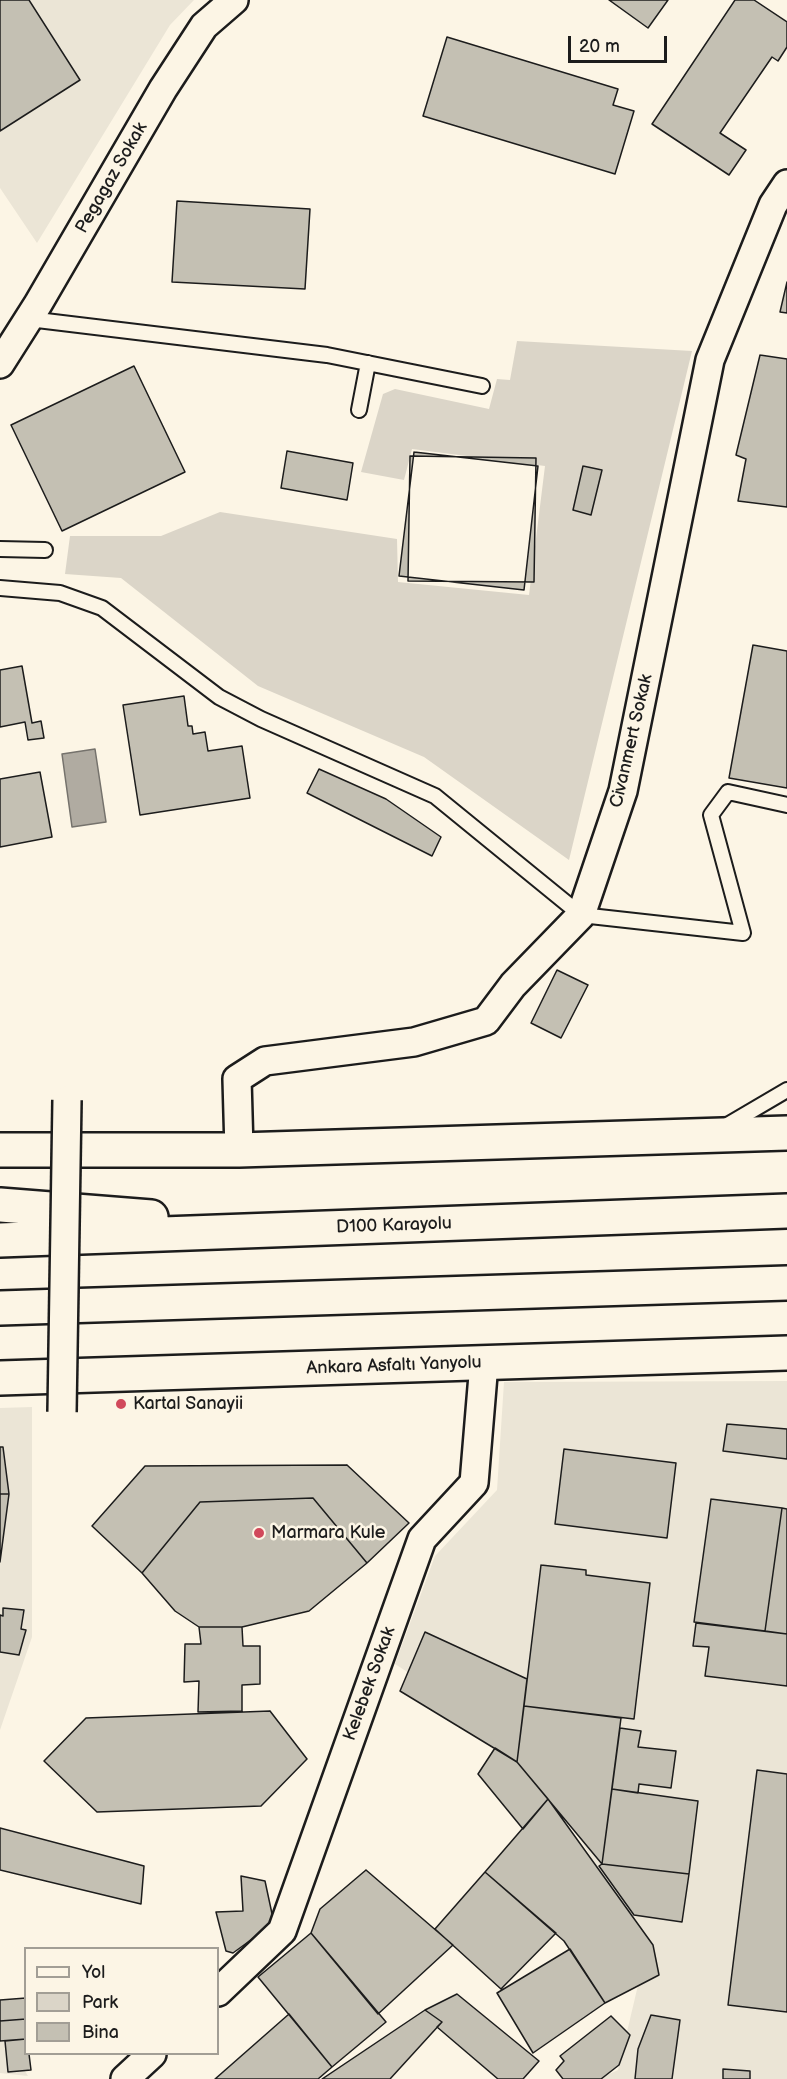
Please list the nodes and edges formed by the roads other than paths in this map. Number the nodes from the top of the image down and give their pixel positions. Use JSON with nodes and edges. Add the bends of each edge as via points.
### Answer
{"nodes":[{"id":1,"x":234,"y":0,"type":"edge"},
{"id":2,"x":787,"y":184,"type":"edge"},
{"id":3,"x":29,"y":319,"type":"junction"},
{"id":4,"x":368,"y":363,"type":"junction"},
{"id":5,"x":0,"y":364,"type":"edge"},
{"id":6,"x":482,"y":386,"type":"dead end"},
{"id":7,"x":359,"y":410,"type":"dead end"},
{"id":8,"x":0,"y":549,"type":"edge"},
{"id":9,"x":45,"y":550,"type":"dead end"},
{"id":10,"x":0,"y":588,"type":"edge"},
{"id":11,"x":787,"y":805,"type":"edge"},
{"id":12,"x":581,"y":915,"type":"junction"},
{"id":13,"x":787,"y":1090,"type":"edge"},
{"id":14,"x":67,"y":1100,"type":"dead end"},
{"id":15,"x":787,"y":1134,"type":"edge"},
{"id":16,"x":709,"y":1136,"type":"junction"},
{"id":17,"x":0,"y":1150,"type":"edge"},
{"id":18,"x":239,"y":1150,"type":"junction"},
{"id":19,"x":0,"y":1205,"type":"edge"},
{"id":20,"x":787,"y":1211,"type":"edge"},
{"id":21,"x":312,"y":1230,"type":"junction"},
{"id":22,"x":0,"y":1240,"type":"edge"},
{"id":23,"x":787,"y":1283,"type":"edge"},
{"id":24,"x":0,"y":1308,"type":"edge"},
{"id":25,"x":787,"y":1353,"type":"edge"},
{"id":26,"x":484,"y":1363,"type":"junction"},
{"id":27,"x":0,"y":1378,"type":"edge"},
{"id":28,"x":62,"y":1412,"type":"dead end"},
{"id":29,"x":219,"y":1991,"type":"edge"},
{"id":30,"x":151,"y":2055,"type":"edge"},
{"id":31,"x":125,"y":2079,"type":"edge"}],
"edges":[{"from":1,"to":3,"type":"street","name":"Pegagaz Sokak","via":[[204,26],[163,89]]},
{"from":2,"to":12,"type":"street","name":"Civanmert Sokak","via":[[773,205],[710,360],[623,791]]},
{"from":3,"to":4,"type":"lane"},
{"from":3,"to":5,"type":"street","name":"Pegagaz Sokak"},
{"from":4,"to":6,"type":"lane"},
{"from":4,"to":7,"type":"lane"},
{"from":8,"to":9,"type":"lane"},
{"from":10,"to":12,"type":"lane","via":[[60,593],[102,608],[219,697],[261,720],[435,796]]},
{"from":11,"to":12,"type":"lane","via":[[728,792],[711,815],[743,933]]},
{"from":12,"to":18,"type":"street","name":"Civanmert Sokak","via":[[513,985],[486,1021],[414,1042],[265,1061],[237,1079]]},
{"from":13,"to":16,"type":"lane"},
{"from":14,"to":28,"type":"street","bridge":true},
{"from":15,"to":16,"type":"main road"},
{"from":16,"to":18,"type":"main road"},
{"from":17,"to":18,"type":"main road"},
{"from":19,"to":21,"type":"main road"},
{"from":20,"to":21,"type":"main road","name":"D100 Karayolu"},
{"from":21,"to":22,"type":"main road","name":"D100 Karayolu"},
{"from":23,"to":24,"type":"main road"},
{"from":25,"to":26,"type":"main road","name":"Ankara Asfaltı Yanyolu"},
{"from":26,"to":27,"type":"main road","name":"Ankara Asfaltı Yanyolu"},
{"from":26,"to":29,"type":"street","name":"Kelebek Sokak","via":[[474,1483],[422,1539],[282,1932]]},
{"from":30,"to":31,"type":"street"}]}
